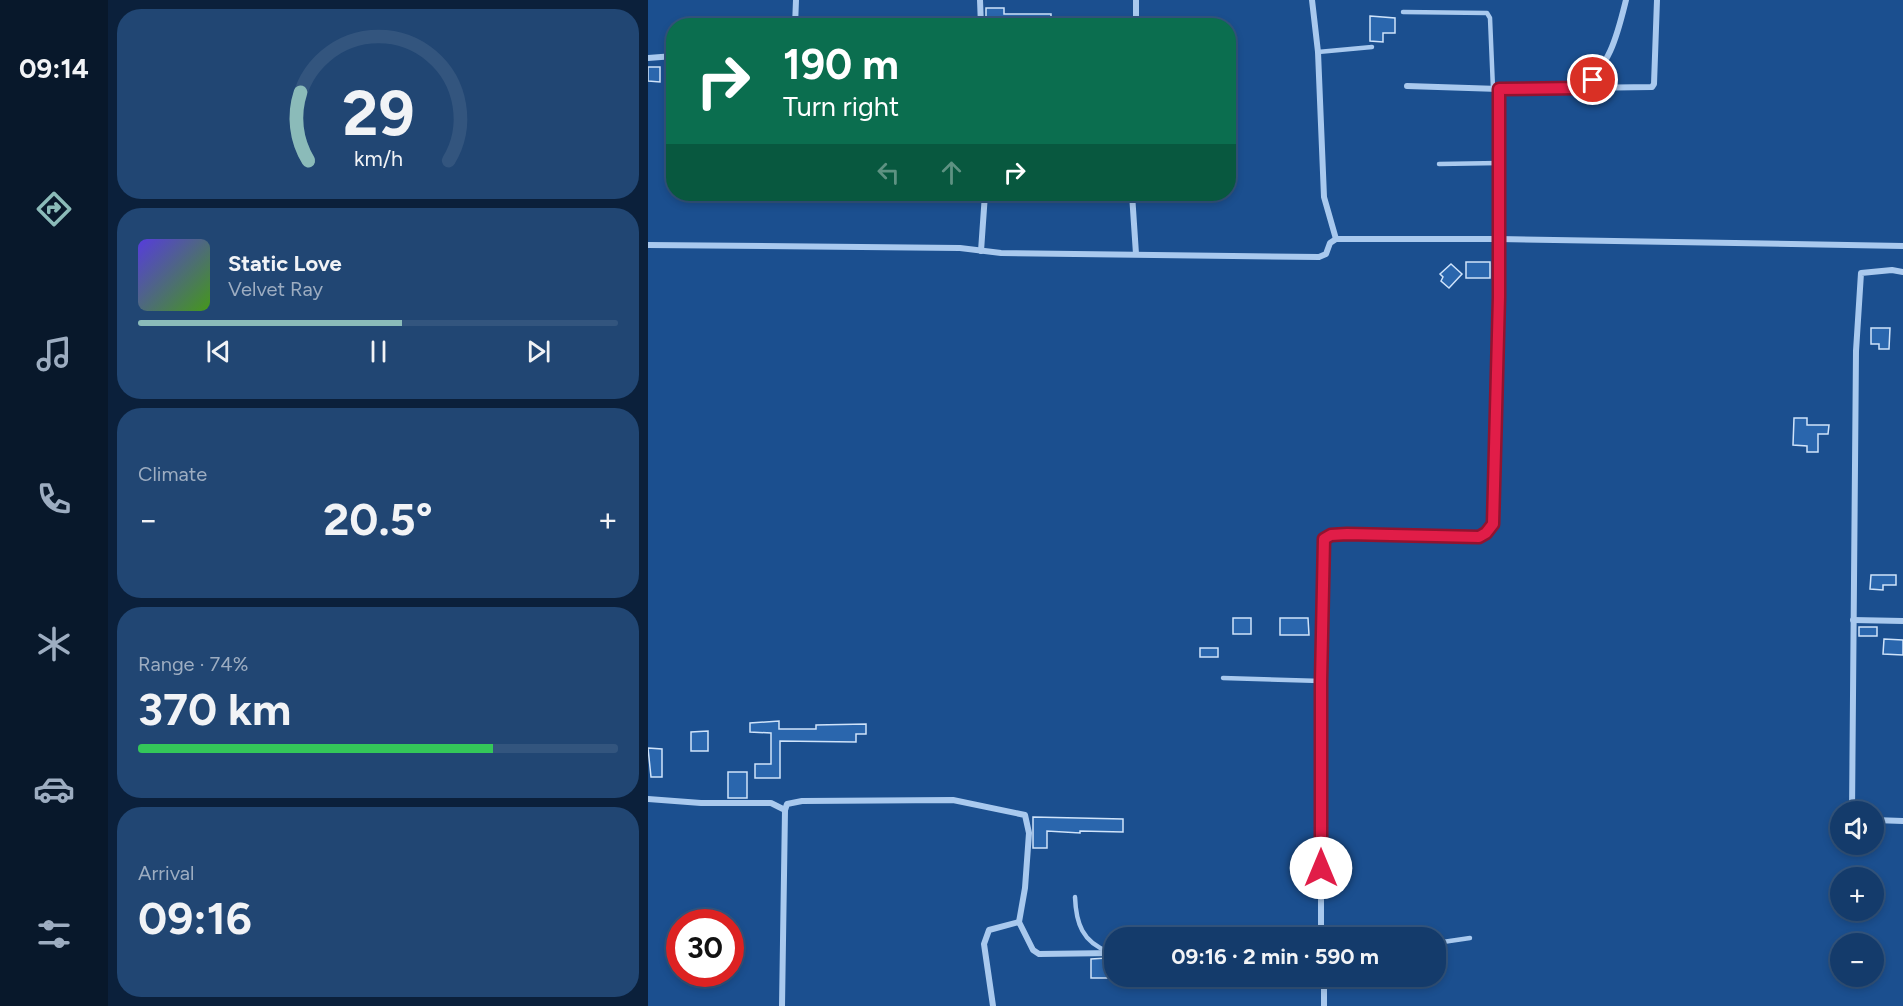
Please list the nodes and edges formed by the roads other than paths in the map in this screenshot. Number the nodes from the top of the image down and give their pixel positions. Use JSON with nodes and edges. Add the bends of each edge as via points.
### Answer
{"nodes":[{"id":1,"x":796,"y":0,"type":"edge"},
{"id":2,"x":980,"y":0,"type":"edge"},
{"id":3,"x":1136,"y":0,"type":"edge"},
{"id":4,"x":1312,"y":0,"type":"edge"},
{"id":5,"x":1626,"y":0,"type":"edge"},
{"id":6,"x":1657,"y":0,"type":"edge"},
{"id":7,"x":1403,"y":12,"type":"dead end"},
{"id":8,"x":795,"y":18,"type":"edge"},
{"id":9,"x":981,"y":18,"type":"edge"},
{"id":10,"x":1136,"y":18,"type":"edge"},
{"id":11,"x":1371,"y":47,"type":"dead end"},
{"id":12,"x":1318,"y":52,"type":"junction"},
{"id":13,"x":666,"y":57,"type":"edge"},
{"id":14,"x":648,"y":58,"type":"edge"},
{"id":15,"x":1407,"y":86,"type":"dead end"},
{"id":16,"x":1580,"y":88,"type":"junction"},
{"id":17,"x":1496,"y":89,"type":"junction"},
{"id":18,"x":1499,"y":163,"type":"junction"},
{"id":19,"x":1439,"y":164,"type":"dead end"},
{"id":20,"x":984,"y":201,"type":"edge"},
{"id":21,"x":1132,"y":201,"type":"edge"},
{"id":22,"x":1499,"y":239,"type":"junction"},
{"id":23,"x":1333,"y":241,"type":"junction"},
{"id":24,"x":648,"y":245,"type":"edge"},
{"id":25,"x":1903,"y":246,"type":"edge"},
{"id":26,"x":981,"y":250,"type":"junction"},
{"id":27,"x":1136,"y":254,"type":"junction"},
{"id":28,"x":1903,"y":272,"type":"edge"},
{"id":29,"x":1853,"y":620,"type":"junction"},
{"id":30,"x":1903,"y":621,"type":"edge"},
{"id":31,"x":1223,"y":678,"type":"dead end"},
{"id":32,"x":1321,"y":681,"type":"junction"},
{"id":33,"x":648,"y":799,"type":"edge"},
{"id":34,"x":1852,"y":801,"type":"edge"},
{"id":35,"x":785,"y":810,"type":"junction"},
{"id":36,"x":1884,"y":820,"type":"edge"},
{"id":37,"x":1903,"y":821,"type":"edge"},
{"id":38,"x":1075,"y":897,"type":"dead end"},
{"id":39,"x":1018,"y":922,"type":"junction"},
{"id":40,"x":1321,"y":927,"type":"edge"},
{"id":41,"x":1470,"y":938,"type":"dead end"},
{"id":42,"x":1446,"y":942,"type":"edge"},
{"id":43,"x":1104,"y":950,"type":"edge"},
{"id":44,"x":1104,"y":952,"type":"edge"},
{"id":45,"x":1324,"y":987,"type":"edge"},
{"id":46,"x":782,"y":1006,"type":"edge"},
{"id":47,"x":993,"y":1006,"type":"edge"},
{"id":48,"x":1324,"y":1006,"type":"edge"}],
"edges":[{"from":1,"to":8,"type":"street"},
{"from":2,"to":9,"type":"street"},
{"from":3,"to":10,"type":"street"},
{"from":4,"to":12,"type":"street"},
{"from":5,"to":16,"type":"street","via":[[1603,65],[1593,80]]},
{"from":6,"to":16,"type":"street","via":[[1654,86]]},
{"from":7,"to":17,"type":"lane","via":[[1487,13],[1491,18]]},
{"from":11,"to":12,"type":"lane"},
{"from":12,"to":23,"type":"street","via":[[1324,197]]},
{"from":13,"to":14,"type":"street"},
{"from":15,"to":17,"type":"street"},
{"from":16,"to":17,"type":"street"},
{"from":17,"to":18,"type":"street"},
{"from":18,"to":19,"type":"lane"},
{"from":18,"to":22,"type":"street"},
{"from":20,"to":26,"type":"street"},
{"from":21,"to":27,"type":"street"},
{"from":22,"to":23,"type":"street"},
{"from":22,"to":25,"type":"street"},
{"from":22,"to":32,"type":"street","via":[[1493,524],[1479,537],[1347,534],[1324,539]]},
{"from":23,"to":27,"type":"street","via":[[1326,254],[1319,257]]},
{"from":24,"to":26,"type":"street"},
{"from":26,"to":27,"type":"street"},
{"from":28,"to":29,"type":"street","via":[[1861,273],[1856,351]]},
{"from":29,"to":30,"type":"street"},
{"from":29,"to":34,"type":"street"},
{"from":31,"to":32,"type":"lane"},
{"from":32,"to":40,"type":"street"},
{"from":33,"to":35,"type":"street","via":[[771,803]]},
{"from":35,"to":39,"type":"street","via":[[787,804],[802,801],[953,800],[1025,815],[1029,833]]},
{"from":35,"to":46,"type":"street"},
{"from":36,"to":37,"type":"street"},
{"from":38,"to":43,"type":"lane","via":[[1082,933]]},
{"from":39,"to":44,"type":"street","via":[[1039,954]]},
{"from":39,"to":47,"type":"street","via":[[989,930],[984,944]]},
{"from":41,"to":42,"type":"lane"},
{"from":45,"to":48,"type":"street"}]}
